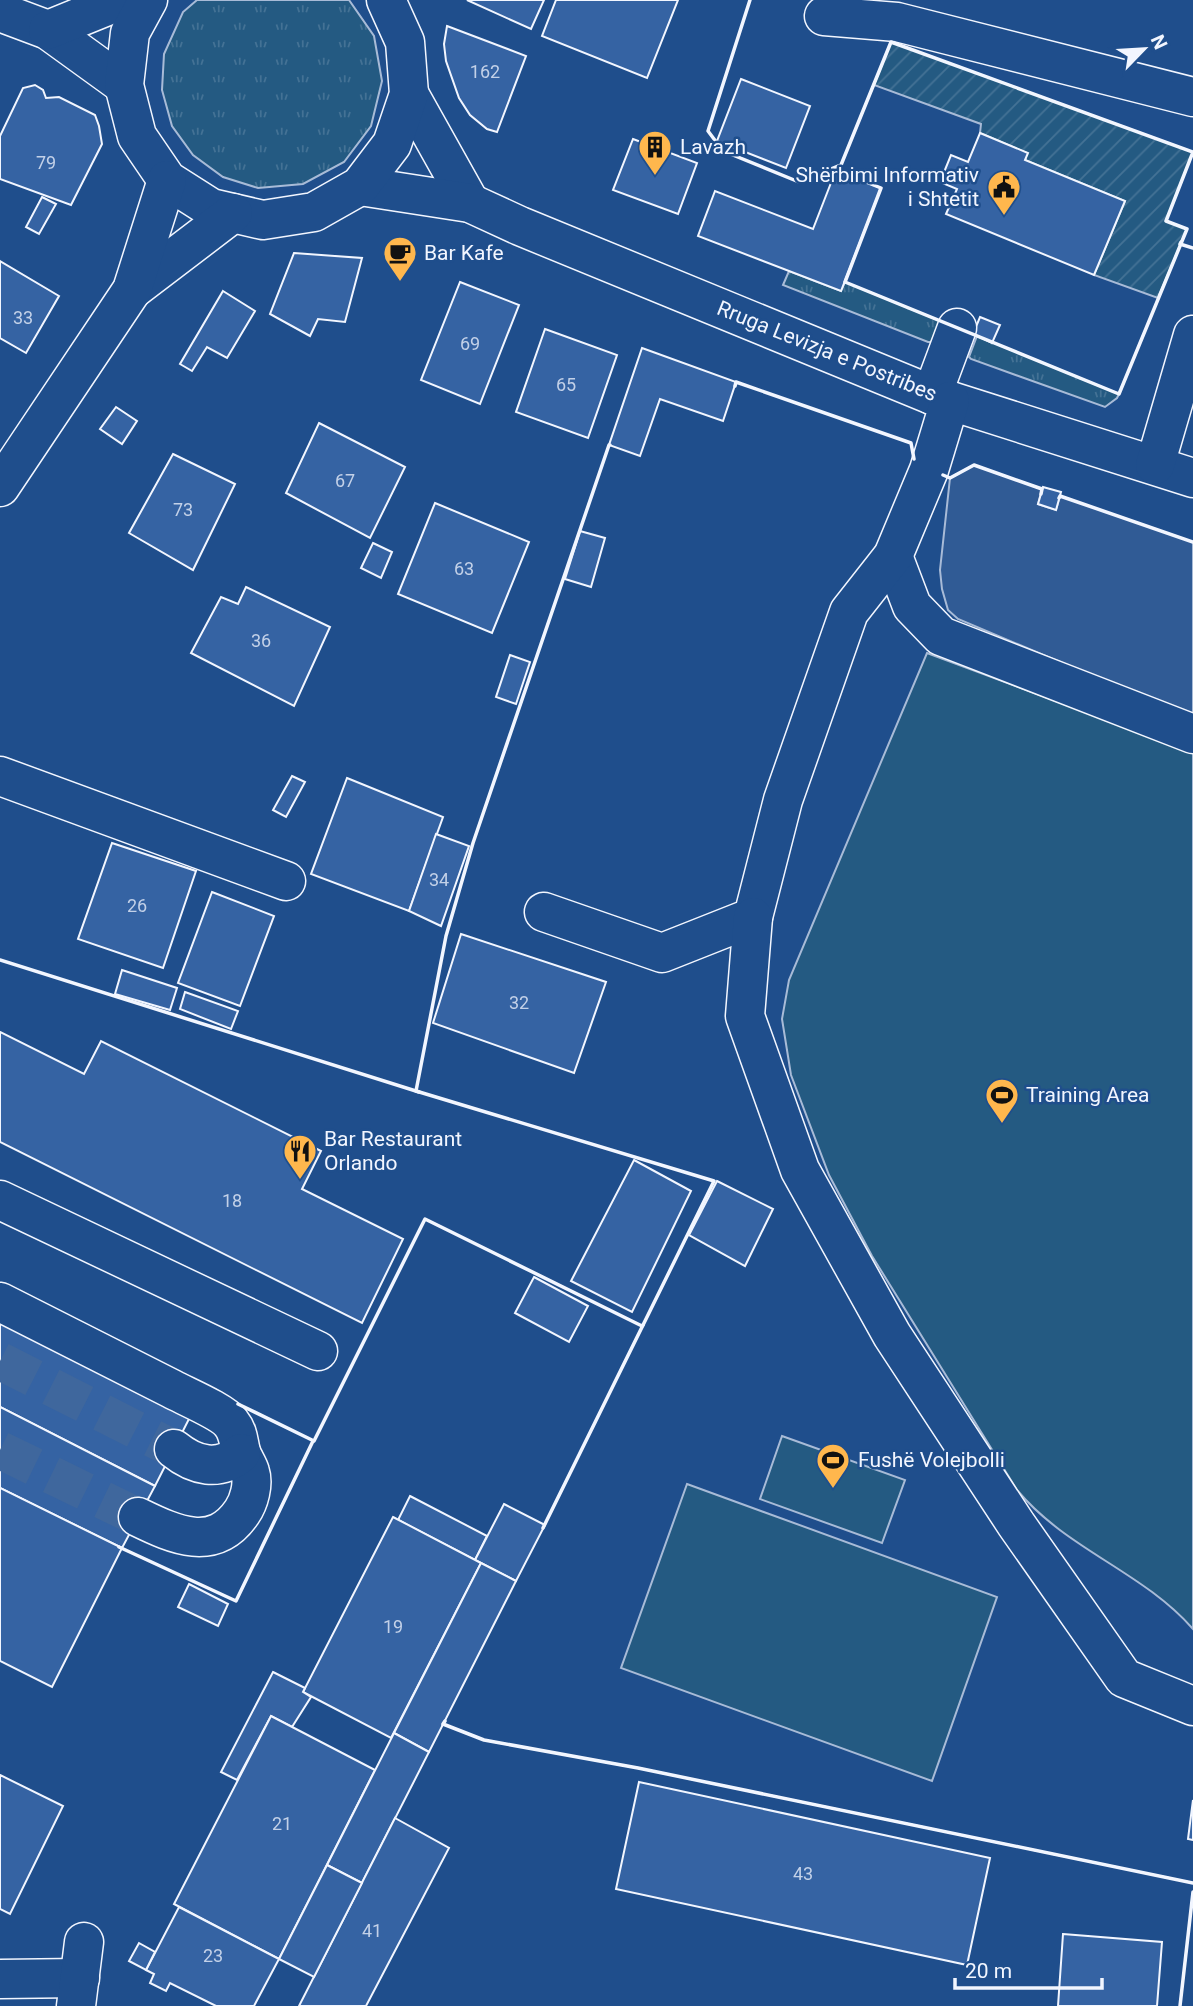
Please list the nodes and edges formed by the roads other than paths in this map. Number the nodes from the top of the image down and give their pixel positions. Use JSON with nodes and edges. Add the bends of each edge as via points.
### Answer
{"nodes":[{"id":1,"x":122,"y":0,"type":"edge"},
{"id":2,"x":148,"y":0,"type":"edge"},
{"id":3,"x":386,"y":0,"type":"edge"},
{"id":4,"x":0,"y":12,"type":"edge"},
{"id":5,"x":824,"y":16,"type":"dead end"},
{"id":6,"x":48,"y":30,"type":"junction"},
{"id":7,"x":124,"y":85,"type":"junction"},
{"id":8,"x":409,"y":94,"type":"junction"},
{"id":9,"x":1193,"y":97,"type":"edge"},
{"id":10,"x":167,"y":180,"type":"junction"},
{"id":11,"x":360,"y":186,"type":"junction"},
{"id":12,"x":470,"y":203,"type":"junction"},
{"id":13,"x":233,"y":213,"type":"junction"},
{"id":14,"x":132,"y":290,"type":"junction"},
{"id":15,"x":957,"y":328,"type":"dead end"},
{"id":16,"x":1193,"y":335,"type":"edge"},
{"id":17,"x":941,"y":398,"type":"junction"},
{"id":18,"x":1156,"y":465,"type":"junction"},
{"id":19,"x":1193,"y":478,"type":"edge"},
{"id":20,"x":0,"y":487,"type":"edge"},
{"id":21,"x":892,"y":556,"type":"junction"},
{"id":22,"x":1193,"y":734,"type":"edge"},
{"id":23,"x":0,"y":776,"type":"edge"},
{"id":24,"x":286,"y":881,"type":"dead end"},
{"id":25,"x":544,"y":912,"type":"dead end"},
{"id":26,"x":754,"y":917,"type":"junction"},
{"id":27,"x":0,"y":1200,"type":"edge"},
{"id":28,"x":0,"y":1302,"type":"edge"},
{"id":29,"x":318,"y":1350,"type":"dead end"},
{"id":30,"x":174,"y":1450,"type":"tunnel mouth"},
{"id":31,"x":241,"y":1453,"type":"junction"},
{"id":32,"x":138,"y":1517,"type":"tunnel mouth"},
{"id":33,"x":1193,"y":1706,"type":"edge"},
{"id":34,"x":80,"y":1975,"type":"edge"},
{"id":35,"x":0,"y":1979,"type":"edge"}],
"edges":[{"from":1,"to":6,"type":"street"},
{"from":2,"to":7,"type":"street","via":[[130,33]]},
{"from":3,"to":8,"type":"street","via":[[405,42]]},
{"from":4,"to":6,"type":"street"},
{"from":5,"to":9,"type":"street","via":[[897,22]]},
{"from":6,"to":7,"type":"street"},
{"from":7,"to":10,"type":"street","via":[[137,136]]},
{"from":8,"to":11,"type":"street","via":[[392,144]]},
{"from":8,"to":12,"type":"street"},
{"from":10,"to":13,"type":"street","via":[[211,208]]},
{"from":10,"to":14,"type":"street"},
{"from":11,"to":12,"type":"street","name":"Rruga Levizja e Postribes"},
{"from":11,"to":13,"type":"street","via":[[314,212],[263,220]]},
{"from":12,"to":17,"type":"street","name":"Rruga Levizja e Postribes"},
{"from":13,"to":14,"type":"street"},
{"from":14,"to":20,"type":"street"},
{"from":15,"to":17,"type":"street"},
{"from":16,"to":18,"type":"street"},
{"from":17,"to":18,"type":"street","name":"Rruga Levizja e Postribes"},
{"from":17,"to":21,"type":"street","via":[[929,470]]},
{"from":18,"to":19,"type":"street","name":"Rruga Levizja e Postribes"},
{"from":21,"to":22,"type":"street","via":[[912,606],[942,636]]},
{"from":21,"to":26,"type":"street","via":[[849,612],[783,800]]},
{"from":23,"to":24,"type":"street"},
{"from":25,"to":26,"type":"street","via":[[662,953]]},
{"from":26,"to":33,"type":"street","via":[[745,1016],[800,1170],[892,1335],[1124,1678]]},
{"from":27,"to":29,"type":"street"},
{"from":28,"to":31,"type":"street","via":[[230,1420]]},
{"from":30,"to":31,"type":"street","via":[[201,1465],[216,1466]]},
{"from":31,"to":32,"type":"street","via":[[250,1472],[251,1490],[236,1522],[221,1533],[204,1538],[170,1533]]},
{"from":34,"to":35,"type":"street"}]}
